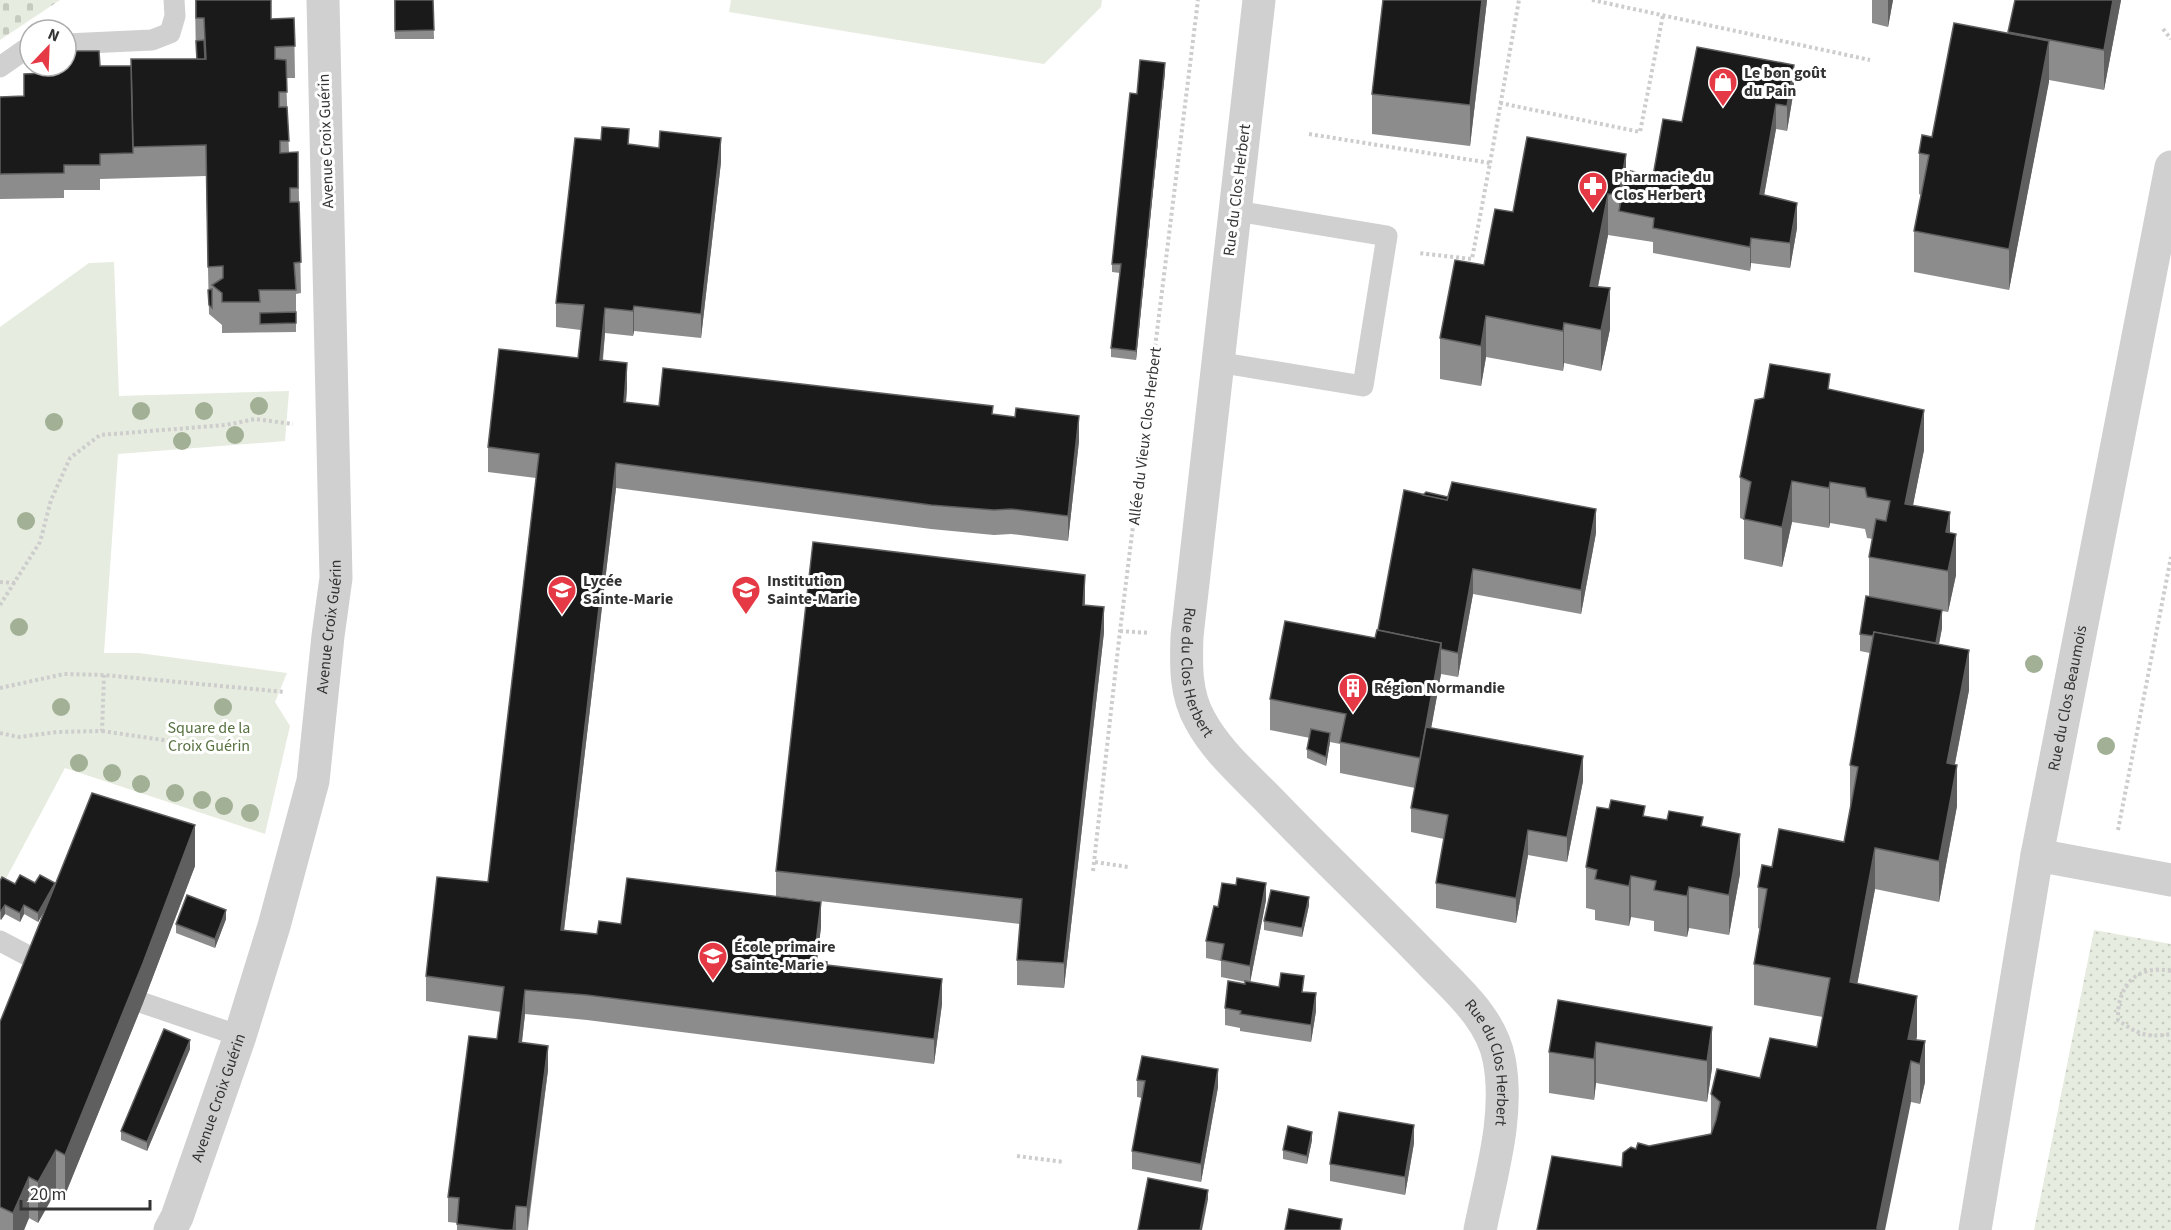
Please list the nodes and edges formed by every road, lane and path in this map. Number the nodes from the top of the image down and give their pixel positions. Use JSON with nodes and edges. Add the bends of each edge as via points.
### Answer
{"nodes":[{"id":1,"x":174,"y":0,"type":"edge"},
{"id":2,"x":323,"y":0,"type":"edge"},
{"id":3,"x":1198,"y":0,"type":"edge"},
{"id":4,"x":1259,"y":0,"type":"edge"},
{"id":5,"x":1519,"y":0,"type":"edge"},
{"id":6,"x":1592,"y":0,"type":"edge"},
{"id":7,"x":1663,"y":15,"type":"junction"},
{"id":8,"x":2163,"y":29,"type":"dead end"},
{"id":9,"x":2171,"y":39,"type":"edge"},
{"id":10,"x":78,"y":43,"type":"edge"},
{"id":11,"x":18,"y":54,"type":"edge"},
{"id":12,"x":1870,"y":60,"type":"dead end"},
{"id":13,"x":0,"y":67,"type":"edge"},
{"id":14,"x":1500,"y":103,"type":"junction"},
{"id":15,"x":1309,"y":134,"type":"dead end"},
{"id":16,"x":1490,"y":162,"type":"junction"},
{"id":17,"x":2171,"y":167,"type":"edge"},
{"id":18,"x":1236,"y":211,"type":"junction"},
{"id":19,"x":1385,"y":249,"type":"junction"},
{"id":20,"x":1217,"y":362,"type":"junction"},
{"id":21,"x":293,"y":424,"type":"dead end"},
{"id":22,"x":2171,"y":557,"type":"edge"},
{"id":23,"x":0,"y":582,"type":"edge"},
{"id":24,"x":15,"y":584,"type":"junction"},
{"id":25,"x":0,"y":606,"type":"edge"},
{"id":26,"x":1120,"y":631,"type":"junction"},
{"id":27,"x":1160,"y":633,"type":"dead end"},
{"id":28,"x":104,"y":675,"type":"junction"},
{"id":29,"x":0,"y":688,"type":"edge"},
{"id":30,"x":292,"y":693,"type":"dead end"},
{"id":31,"x":102,"y":731,"type":"junction"},
{"id":32,"x":0,"y":733,"type":"edge"},
{"id":33,"x":238,"y":751,"type":"dead end"},
{"id":34,"x":2037,"y":855,"type":"junction"},
{"id":35,"x":1095,"y":862,"type":"junction"},
{"id":36,"x":1128,"y":867,"type":"dead end"},
{"id":37,"x":2111,"y":869,"type":"junction"},
{"id":38,"x":1094,"y":871,"type":"dead end"},
{"id":39,"x":2171,"y":880,"type":"edge"},
{"id":40,"x":0,"y":941,"type":"edge"},
{"id":41,"x":40,"y":962,"type":"edge"},
{"id":42,"x":2171,"y":971,"type":"edge"},
{"id":43,"x":143,"y":1004,"type":"edge"},
{"id":44,"x":2171,"y":1034,"type":"edge"},
{"id":45,"x":240,"y":1036,"type":"junction"},
{"id":46,"x":1017,"y":1156,"type":"dead end"},
{"id":47,"x":1064,"y":1162,"type":"dead end"},
{"id":48,"x":170,"y":1230,"type":"edge"},
{"id":49,"x":1480,"y":1230,"type":"edge"},
{"id":50,"x":1975,"y":1230,"type":"edge"}],
"edges":[{"from":1,"to":10,"type":"lane","via":[[170,33],[152,40]]},
{"from":2,"to":45,"type":"street","name":"Avenue Croix Guérin","via":[[336,578],[313,781]]},
{"from":3,"to":26,"type":"path","name":"Allée du Vieux Clos Herbert"},
{"from":4,"to":18,"type":"street","name":"Rue du Clos Herbert"},
{"from":5,"to":14,"type":"path"},
{"from":6,"to":7,"type":"path"},
{"from":7,"to":12,"type":"path"},
{"from":7,"to":14,"type":"path","via":[[1640,132]]},
{"from":8,"to":9,"type":"path"},
{"from":11,"to":13,"type":"lane"},
{"from":14,"to":16,"type":"path"},
{"from":15,"to":16,"type":"path"},
{"from":16,"to":19,"type":"path","via":[[1472,259]]},
{"from":17,"to":34,"type":"street","name":"Rue du Clos Beaumois"},
{"from":18,"to":19,"type":"lane","via":[[1387,236]]},
{"from":18,"to":20,"type":"street","name":"Rue du Clos Herbert"},
{"from":19,"to":20,"type":"lane","via":[[1363,386]]},
{"from":20,"to":49,"type":"street","name":"Rue du Clos Herbert","via":[[1187,636],[1190,693],[1199,719],[1217,746],[1471,1005],[1490,1032],[1499,1058],[1502,1109]]},
{"from":21,"to":24,"type":"path","via":[[255,419],[100,435],[70,458],[51,500],[40,542]]},
{"from":22,"to":37,"type":"path"},
{"from":23,"to":24,"type":"path"},
{"from":24,"to":25,"type":"path"},
{"from":26,"to":27,"type":"path"},
{"from":26,"to":35,"type":"path","name":"Allée du Vieux Clos Herbert"},
{"from":28,"to":29,"type":"path","via":[[64,674]]},
{"from":28,"to":30,"type":"path"},
{"from":28,"to":31,"type":"path"},
{"from":31,"to":32,"type":"path","via":[[19,737]]},
{"from":31,"to":33,"type":"path"},
{"from":34,"to":37,"type":"street"},
{"from":34,"to":50,"type":"street","name":"Rue du Clos Beaumois"},
{"from":35,"to":36,"type":"path"},
{"from":35,"to":38,"type":"path","name":"Allée du Vieux Clos Herbert"},
{"from":37,"to":39,"type":"street"},
{"from":40,"to":41,"type":"lane"},
{"from":42,"to":44,"type":"path","via":[[2144,973],[2125,985],[2118,1005],[2118,1020],[2134,1032],[2156,1037]]},
{"from":43,"to":45,"type":"lane"},
{"from":45,"to":48,"type":"street","name":"Avenue Croix Guérin"},
{"from":46,"to":47,"type":"path"}]}
